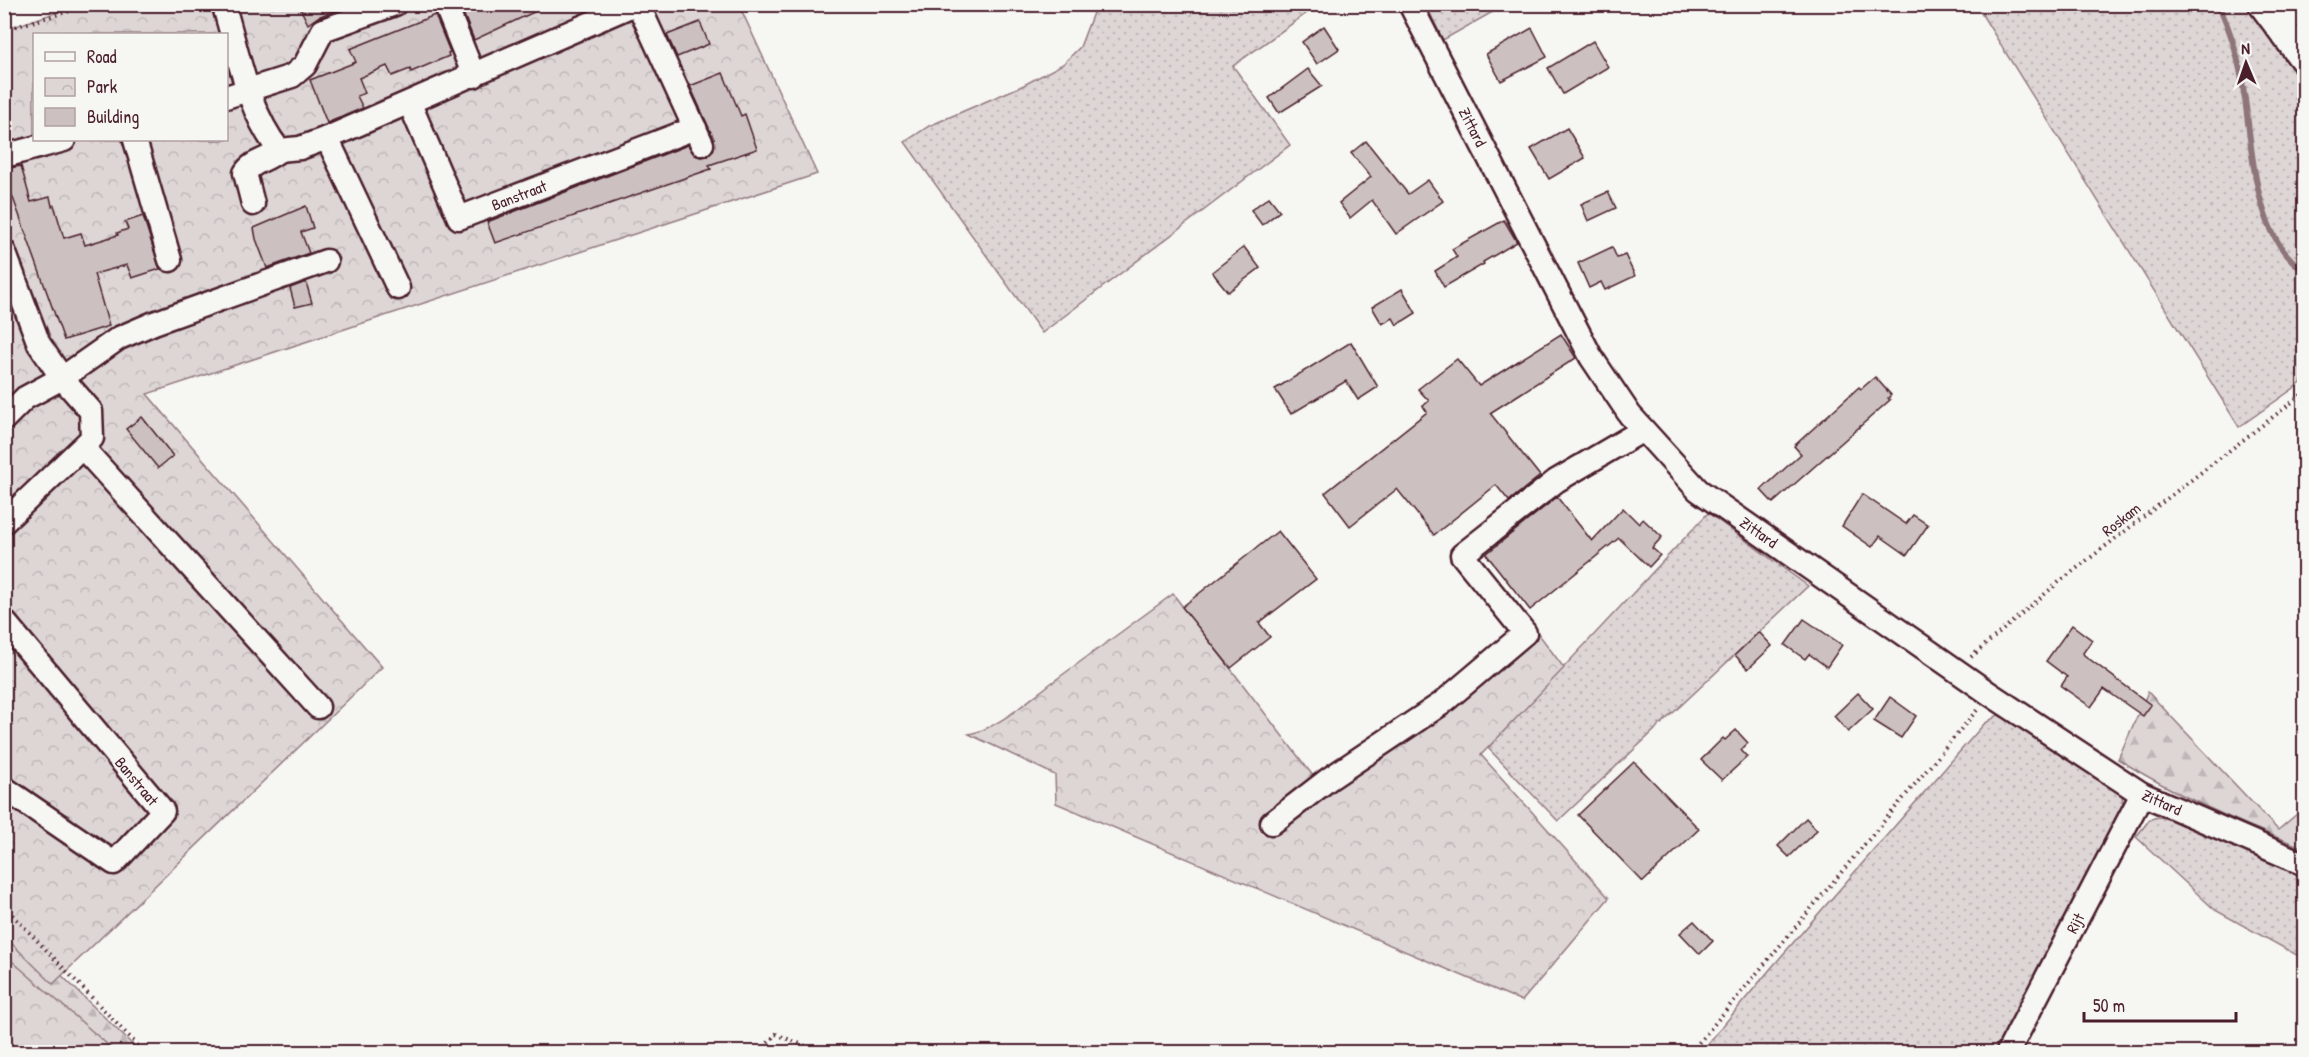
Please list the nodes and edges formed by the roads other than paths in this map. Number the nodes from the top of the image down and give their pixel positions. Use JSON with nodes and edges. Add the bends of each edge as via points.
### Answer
{"nodes":[{"id":1,"x":395,"y":4,"type":"edge"},
{"id":2,"x":445,"y":4,"type":"edge"},
{"id":3,"x":636,"y":4,"type":"edge"},
{"id":4,"x":1410,"y":4,"type":"edge"},
{"id":5,"x":2263,"y":4,"type":"edge"},
{"id":6,"x":2297,"y":4,"type":"edge"},
{"id":7,"x":225,"y":10,"type":"dead end"},
{"id":8,"x":2304,"y":14,"type":"edge"},
{"id":9,"x":2304,"y":59,"type":"edge"},
{"id":10,"x":474,"y":76,"type":"junction"},
{"id":11,"x":248,"y":91,"type":"junction"},
{"id":12,"x":228,"y":96,"type":"edge"},
{"id":13,"x":410,"y":104,"type":"junction"},
{"id":14,"x":327,"y":138,"type":"junction"},
{"id":15,"x":60,"y":141,"type":"edge"},
{"id":16,"x":135,"y":141,"type":"edge"},
{"id":17,"x":279,"y":150,"type":"junction"},
{"id":18,"x":4,"y":156,"type":"edge"},
{"id":19,"x":253,"y":204,"type":"dead end"},
{"id":20,"x":4,"y":251,"type":"edge"},
{"id":21,"x":170,"y":260,"type":"dead end"},
{"id":22,"x":326,"y":261,"type":"dead end"},
{"id":23,"x":398,"y":288,"type":"dead end"},
{"id":24,"x":62,"y":378,"type":"junction"},
{"id":25,"x":4,"y":419,"type":"edge"},
{"id":26,"x":1643,"y":430,"type":"junction"},
{"id":27,"x":82,"y":448,"type":"junction"},
{"id":28,"x":4,"y":522,"type":"edge"},
{"id":29,"x":4,"y":621,"type":"edge"},
{"id":30,"x":318,"y":707,"type":"dead end"},
{"id":31,"x":4,"y":788,"type":"edge"},
{"id":32,"x":2142,"y":794,"type":"junction"},
{"id":33,"x":1272,"y":823,"type":"dead end"},
{"id":34,"x":2304,"y":864,"type":"edge"},
{"id":35,"x":2008,"y":1053,"type":"edge"}],
"edges":[{"from":1,"to":11,"type":"street","via":[[323,30],[304,65],[292,76]]},
{"from":2,"to":10,"type":"street"},
{"from":3,"to":10,"type":"street","name":"Banstraat"},
{"from":3,"to":13,"type":"street","name":"Banstraat","via":[[699,136],[459,218]]},
{"from":4,"to":26,"type":"street","name":"Zittard","via":[[1591,357]]},
{"from":5,"to":9,"type":"main road"},
{"from":6,"to":8,"type":"main road"},
{"from":7,"to":11,"type":"street"},
{"from":10,"to":13,"type":"street","name":"Banstraat"},
{"from":11,"to":12,"type":"street"},
{"from":11,"to":17,"type":"street","via":[[269,138]]},
{"from":13,"to":14,"type":"street","name":"Banstraat"},
{"from":14,"to":17,"type":"street","name":"Banstraat","via":[[300,148]]},
{"from":14,"to":23,"type":"street"},
{"from":15,"to":18,"type":"street"},
{"from":16,"to":21,"type":"street"},
{"from":17,"to":19,"type":"street","name":"Banstraat","via":[[249,166],[245,174]]},
{"from":20,"to":24,"type":"street","via":[[39,344]]},
{"from":22,"to":24,"type":"street","via":[[119,338]]},
{"from":24,"to":25,"type":"street","via":[[25,398]]},
{"from":24,"to":27,"type":"street","via":[[91,411],[92,438]]},
{"from":26,"to":32,"type":"street","name":"Zittard","via":[[1698,490],[1990,694]]},
{"from":26,"to":33,"type":"street","via":[[1556,481],[1462,555],[1524,633],[1441,704],[1329,779]]},
{"from":27,"to":28,"type":"street"},
{"from":27,"to":30,"type":"street"},
{"from":29,"to":31,"type":"street","name":"Banstraat","via":[[163,811],[114,863]]},
{"from":32,"to":34,"type":"street","name":"Zittard"},
{"from":32,"to":35,"type":"street","name":"Rijt"}]}
